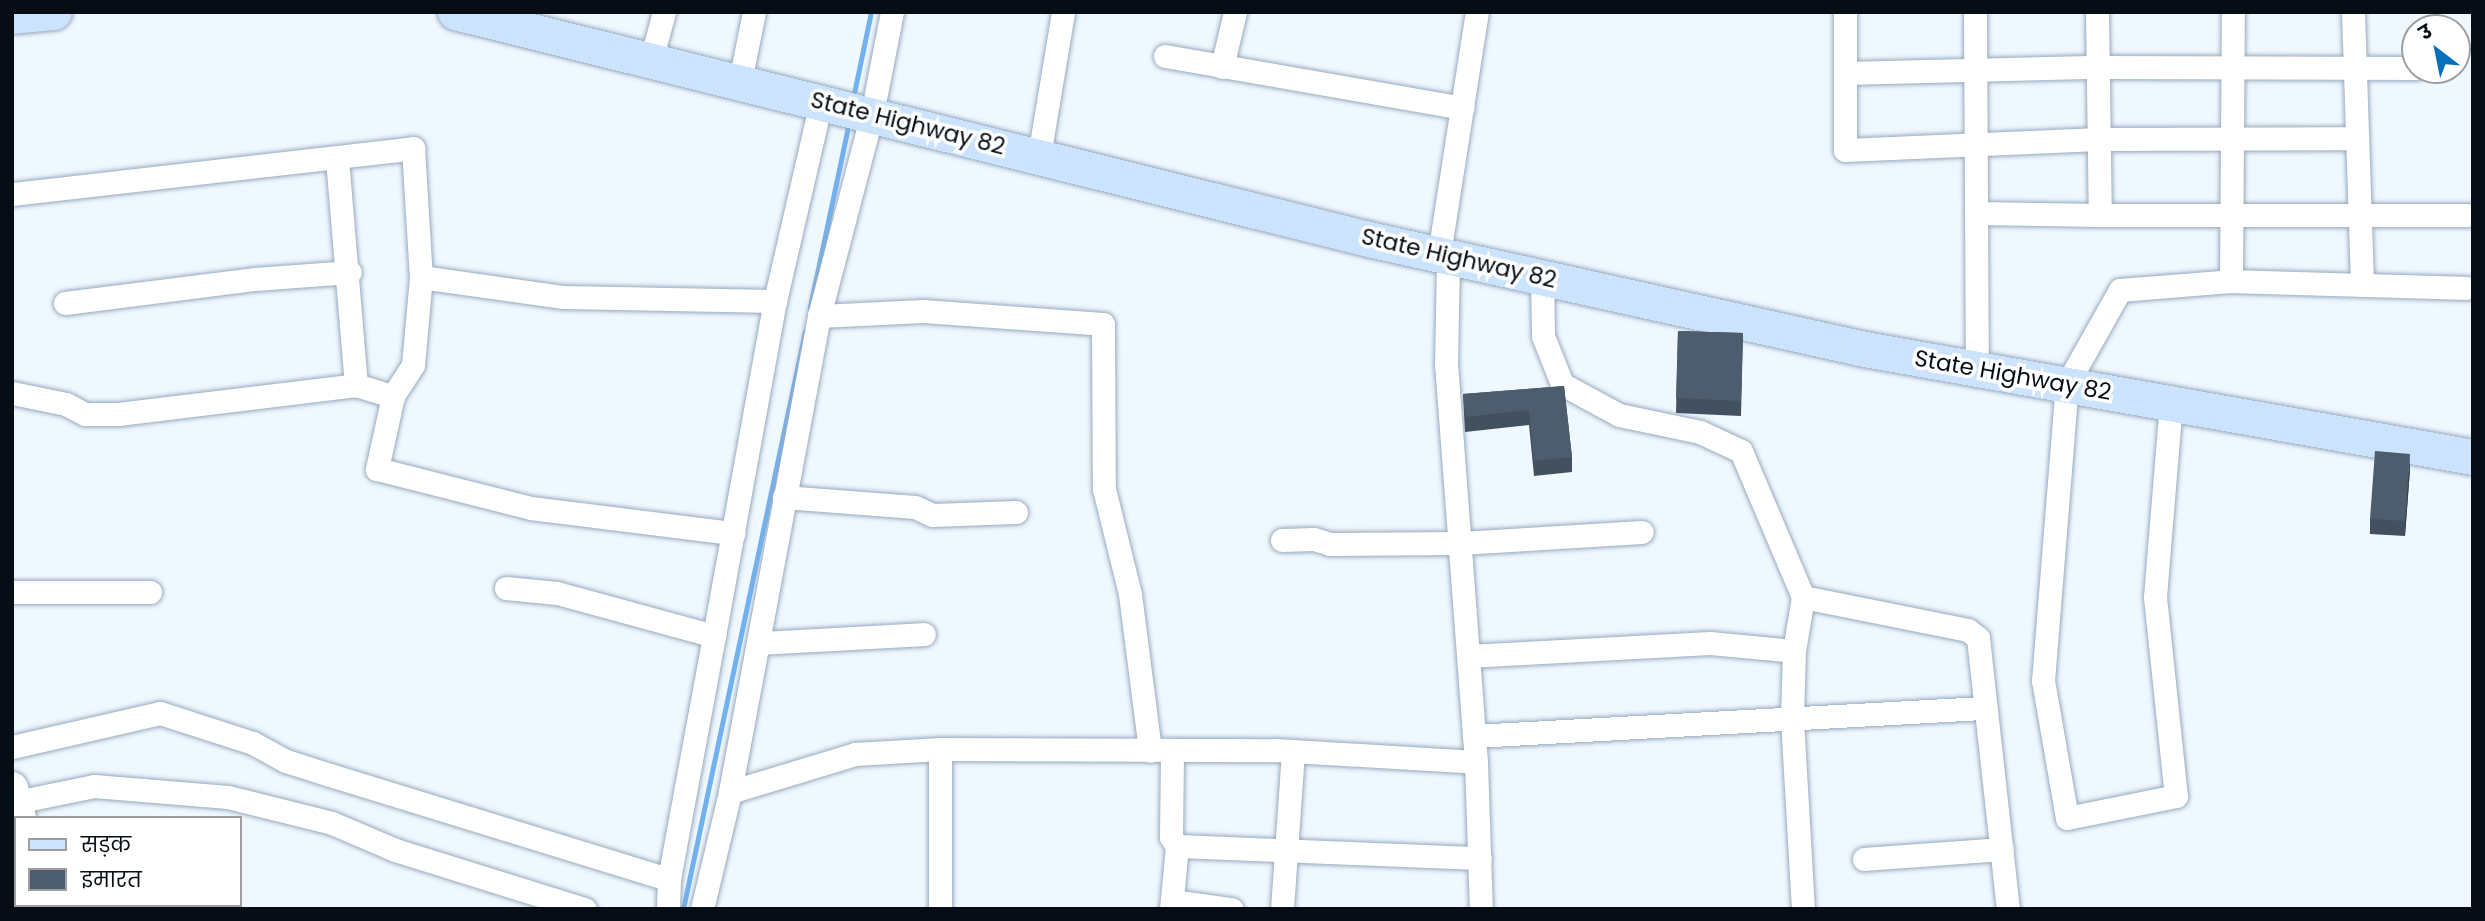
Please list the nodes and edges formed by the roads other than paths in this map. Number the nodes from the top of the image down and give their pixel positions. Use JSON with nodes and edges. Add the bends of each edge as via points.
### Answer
{"nodes":[{"id":1,"x":54,"y":12,"type":"edge"},
{"id":2,"x":455,"y":12,"type":"edge"},
{"id":3,"x":664,"y":12,"type":"edge"},
{"id":4,"x":754,"y":12,"type":"edge"},
{"id":5,"x":892,"y":12,"type":"edge"},
{"id":6,"x":1063,"y":12,"type":"edge"},
{"id":7,"x":1235,"y":12,"type":"edge"},
{"id":8,"x":1477,"y":12,"type":"edge"},
{"id":9,"x":1845,"y":12,"type":"edge"},
{"id":10,"x":1975,"y":12,"type":"edge"},
{"id":11,"x":2097,"y":12,"type":"edge"},
{"id":12,"x":2233,"y":12,"type":"edge"},
{"id":13,"x":2353,"y":12,"type":"edge"},
{"id":14,"x":12,"y":16,"type":"edge"},
{"id":15,"x":1164,"y":57,"type":"dead end"},
{"id":16,"x":651,"y":60,"type":"junction"},
{"id":17,"x":1222,"y":67,"type":"junction"},
{"id":18,"x":2098,"y":67,"type":"junction"},
{"id":19,"x":2232,"y":67,"type":"junction"},
{"id":20,"x":2355,"y":68,"type":"junction"},
{"id":21,"x":2401,"y":68,"type":"edge"},
{"id":22,"x":1975,"y":70,"type":"junction"},
{"id":23,"x":1845,"y":74,"type":"junction"},
{"id":24,"x":740,"y":81,"type":"junction"},
{"id":25,"x":849,"y":108,"type":"junction"},
{"id":26,"x":1462,"y":108,"type":"junction"},
{"id":27,"x":2232,"y":136,"type":"junction"},
{"id":28,"x":2357,"y":138,"type":"junction"},
{"id":29,"x":2099,"y":139,"type":"junction"},
{"id":30,"x":1976,"y":146,"type":"junction"},
{"id":31,"x":1039,"y":156,"type":"junction"},
{"id":32,"x":337,"y":159,"type":"junction"},
{"id":33,"x":12,"y":194,"type":"edge"},
{"id":34,"x":1976,"y":213,"type":"junction"},
{"id":35,"x":2100,"y":215,"type":"junction"},
{"id":36,"x":2468,"y":215,"type":"dead end"},
{"id":37,"x":2360,"y":216,"type":"junction"},
{"id":38,"x":2231,"y":217,"type":"junction"},
{"id":39,"x":1443,"y":255,"type":"junction"},
{"id":40,"x":350,"y":272,"type":"junction"},
{"id":41,"x":421,"y":277,"type":"junction"},
{"id":42,"x":1542,"y":277,"type":"junction"},
{"id":43,"x":2231,"y":281,"type":"junction"},
{"id":44,"x":2362,"y":285,"type":"junction"},
{"id":45,"x":2466,"y":288,"type":"dead end"},
{"id":46,"x":775,"y":301,"type":"junction"},
{"id":47,"x":65,"y":303,"type":"dead end"},
{"id":48,"x":819,"y":316,"type":"junction"},
{"id":49,"x":1977,"y":369,"type":"junction"},
{"id":50,"x":2067,"y":384,"type":"junction"},
{"id":51,"x":356,"y":385,"type":"junction"},
{"id":52,"x":12,"y":393,"type":"edge"},
{"id":53,"x":393,"y":396,"type":"junction"},
{"id":54,"x":2171,"y":402,"type":"junction"},
{"id":55,"x":2473,"y":457,"type":"edge"},
{"id":56,"x":783,"y":497,"type":"junction"},
{"id":57,"x":1016,"y":512,"type":"dead end"},
{"id":58,"x":1643,"y":532,"type":"dead end"},
{"id":59,"x":733,"y":533,"type":"junction"},
{"id":60,"x":1282,"y":540,"type":"dead end"},
{"id":61,"x":1461,"y":542,"type":"junction"},
{"id":62,"x":506,"y":588,"type":"dead end"},
{"id":63,"x":12,"y":592,"type":"edge"},
{"id":64,"x":150,"y":592,"type":"dead end"},
{"id":65,"x":1803,"y":597,"type":"junction"},
{"id":66,"x":924,"y":634,"type":"dead end"},
{"id":67,"x":715,"y":636,"type":"junction"},
{"id":68,"x":760,"y":643,"type":"junction"},
{"id":69,"x":1794,"y":650,"type":"junction"},
{"id":70,"x":1468,"y":656,"type":"junction"},
{"id":71,"x":1983,"y":708,"type":"junction"},
{"id":72,"x":1792,"y":719,"type":"junction"},
{"id":73,"x":1474,"y":736,"type":"junction"},
{"id":74,"x":12,"y":747,"type":"edge"},
{"id":75,"x":940,"y":749,"type":"junction"},
{"id":76,"x":1161,"y":751,"type":"junction"},
{"id":77,"x":1293,"y":751,"type":"junction"},
{"id":78,"x":1476,"y":762,"type":"junction"},
{"id":79,"x":730,"y":792,"type":"junction"},
{"id":80,"x":16,"y":803,"type":"edge"},
{"id":81,"x":1177,"y":846,"type":"junction"},
{"id":82,"x":1286,"y":848,"type":"junction"},
{"id":83,"x":2002,"y":849,"type":"junction"},
{"id":84,"x":1480,"y":858,"type":"junction"},
{"id":85,"x":1864,"y":859,"type":"dead end"},
{"id":86,"x":669,"y":879,"type":"junction"},
{"id":87,"x":1171,"y":905,"type":"edge"},
{"id":88,"x":585,"y":909,"type":"edge"},
{"id":89,"x":668,"y":909,"type":"edge"},
{"id":90,"x":702,"y":909,"type":"edge"},
{"id":91,"x":940,"y":909,"type":"edge"},
{"id":92,"x":1231,"y":909,"type":"edge"},
{"id":93,"x":1282,"y":909,"type":"edge"},
{"id":94,"x":1481,"y":909,"type":"edge"},
{"id":95,"x":1803,"y":909,"type":"edge"},
{"id":96,"x":2008,"y":909,"type":"edge"}],
"edges":[{"from":1,"to":14,"type":"main road"},
{"from":2,"to":16,"type":"main road","name":"State Highway 82"},
{"from":3,"to":16,"type":"street"},
{"from":4,"to":24,"type":"street"},
{"from":5,"to":25,"type":"street"},
{"from":6,"to":31,"type":"street"},
{"from":7,"to":17,"type":"street"},
{"from":8,"to":26,"type":"street"},
{"from":9,"to":23,"type":"street"},
{"from":10,"to":22,"type":"street"},
{"from":11,"to":18,"type":"street"},
{"from":12,"to":19,"type":"street"},
{"from":13,"to":20,"type":"street"},
{"from":15,"to":17,"type":"street"},
{"from":16,"to":24,"type":"main road","name":"State Highway 82"},
{"from":17,"to":26,"type":"street"},
{"from":18,"to":19,"type":"street"},
{"from":18,"to":22,"type":"street"},
{"from":18,"to":29,"type":"street"},
{"from":19,"to":20,"type":"street"},
{"from":19,"to":27,"type":"street"},
{"from":20,"to":21,"type":"street"},
{"from":20,"to":28,"type":"street"},
{"from":22,"to":23,"type":"street"},
{"from":22,"to":30,"type":"street"},
{"from":23,"to":30,"type":"street","via":[[1845,150]]},
{"from":24,"to":25,"type":"main road","name":"State Highway 82"},
{"from":25,"to":31,"type":"main road","name":"State Highway 82"},
{"from":25,"to":46,"type":"street"},
{"from":25,"to":48,"type":"street"},
{"from":26,"to":39,"type":"street"},
{"from":27,"to":28,"type":"street"},
{"from":27,"to":29,"type":"street"},
{"from":27,"to":38,"type":"street"},
{"from":28,"to":37,"type":"street"},
{"from":29,"to":30,"type":"street"},
{"from":29,"to":35,"type":"street"},
{"from":30,"to":34,"type":"street"},
{"from":31,"to":39,"type":"main road","name":"State Highway 82"},
{"from":32,"to":33,"type":"street","via":[[322,157]]},
{"from":32,"to":40,"type":"street"},
{"from":32,"to":41,"type":"street","via":[[413,148]]},
{"from":34,"to":35,"type":"street"},
{"from":34,"to":49,"type":"street"},
{"from":35,"to":38,"type":"street"},
{"from":36,"to":37,"type":"street"},
{"from":37,"to":38,"type":"street"},
{"from":37,"to":44,"type":"street"},
{"from":38,"to":43,"type":"street"},
{"from":39,"to":42,"type":"main road","name":"State Highway 82"},
{"from":39,"to":61,"type":"street","via":[[1446,365]]},
{"from":40,"to":47,"type":"street"},
{"from":40,"to":51,"type":"street"},
{"from":41,"to":46,"type":"street","via":[[564,297]]},
{"from":41,"to":53,"type":"street","via":[[413,365]]},
{"from":42,"to":49,"type":"main road","name":"State Highway 82","via":[[1859,348]]},
{"from":42,"to":65,"type":"street","via":[[1543,336],[1562,384],[1619,415],[1700,432],[1741,451]]},
{"from":43,"to":44,"type":"street"},
{"from":43,"to":50,"type":"street","via":[[2120,290]]},
{"from":44,"to":45,"type":"street"},
{"from":46,"to":59,"type":"street"},
{"from":48,"to":56,"type":"street"},
{"from":48,"to":76,"type":"street","via":[[923,311],[1103,324],[1104,489]]},
{"from":49,"to":50,"type":"main road","name":"State Highway 82"},
{"from":50,"to":54,"type":"main road","name":"State Highway 82"},
{"from":50,"to":54,"type":"street","via":[[2043,681],[2067,818],[2176,796],[2155,597]]},
{"from":51,"to":52,"type":"street","via":[[118,414],[85,414],[66,404]]},
{"from":51,"to":53,"type":"street"},
{"from":53,"to":59,"type":"street","via":[[377,469],[531,508]]},
{"from":54,"to":55,"type":"main road","name":"State Highway 82"},
{"from":56,"to":57,"type":"street","via":[[915,507],[932,515]]},
{"from":56,"to":68,"type":"street"},
{"from":58,"to":61,"type":"street"},
{"from":59,"to":67,"type":"street"},
{"from":60,"to":61,"type":"street"},
{"from":61,"to":70,"type":"street"},
{"from":62,"to":67,"type":"street","via":[[557,593]]},
{"from":63,"to":64,"type":"street"},
{"from":65,"to":69,"type":"street"},
{"from":65,"to":71,"type":"street","via":[[1968,630],[1978,638]]},
{"from":66,"to":68,"type":"street"},
{"from":67,"to":86,"type":"street"},
{"from":68,"to":79,"type":"street"},
{"from":69,"to":70,"type":"street","via":[[1710,643]]},
{"from":69,"to":72,"type":"street"},
{"from":70,"to":73,"type":"street"},
{"from":71,"to":72,"type":"street"},
{"from":71,"to":83,"type":"street"},
{"from":72,"to":73,"type":"street"},
{"from":72,"to":95,"type":"street"},
{"from":73,"to":78,"type":"street"},
{"from":74,"to":86,"type":"street","via":[[160,713],[253,743],[286,761]]},
{"from":75,"to":76,"type":"street"},
{"from":75,"to":79,"type":"street","via":[[855,754]]},
{"from":75,"to":91,"type":"street"},
{"from":76,"to":77,"type":"street"},
{"from":76,"to":81,"type":"street","via":[[1171,837]]},
{"from":77,"to":78,"type":"street"},
{"from":77,"to":82,"type":"street"},
{"from":78,"to":84,"type":"street"},
{"from":79,"to":90,"type":"street"},
{"from":80,"to":88,"type":"street","via":[[94,786],[228,797],[332,823],[395,850]]},
{"from":81,"to":82,"type":"street"},
{"from":81,"to":87,"type":"street"},
{"from":82,"to":84,"type":"street"},
{"from":82,"to":93,"type":"street"},
{"from":83,"to":85,"type":"street"},
{"from":83,"to":96,"type":"street"},
{"from":84,"to":94,"type":"street"},
{"from":86,"to":89,"type":"street"},
{"from":87,"to":92,"type":"street"}]}
